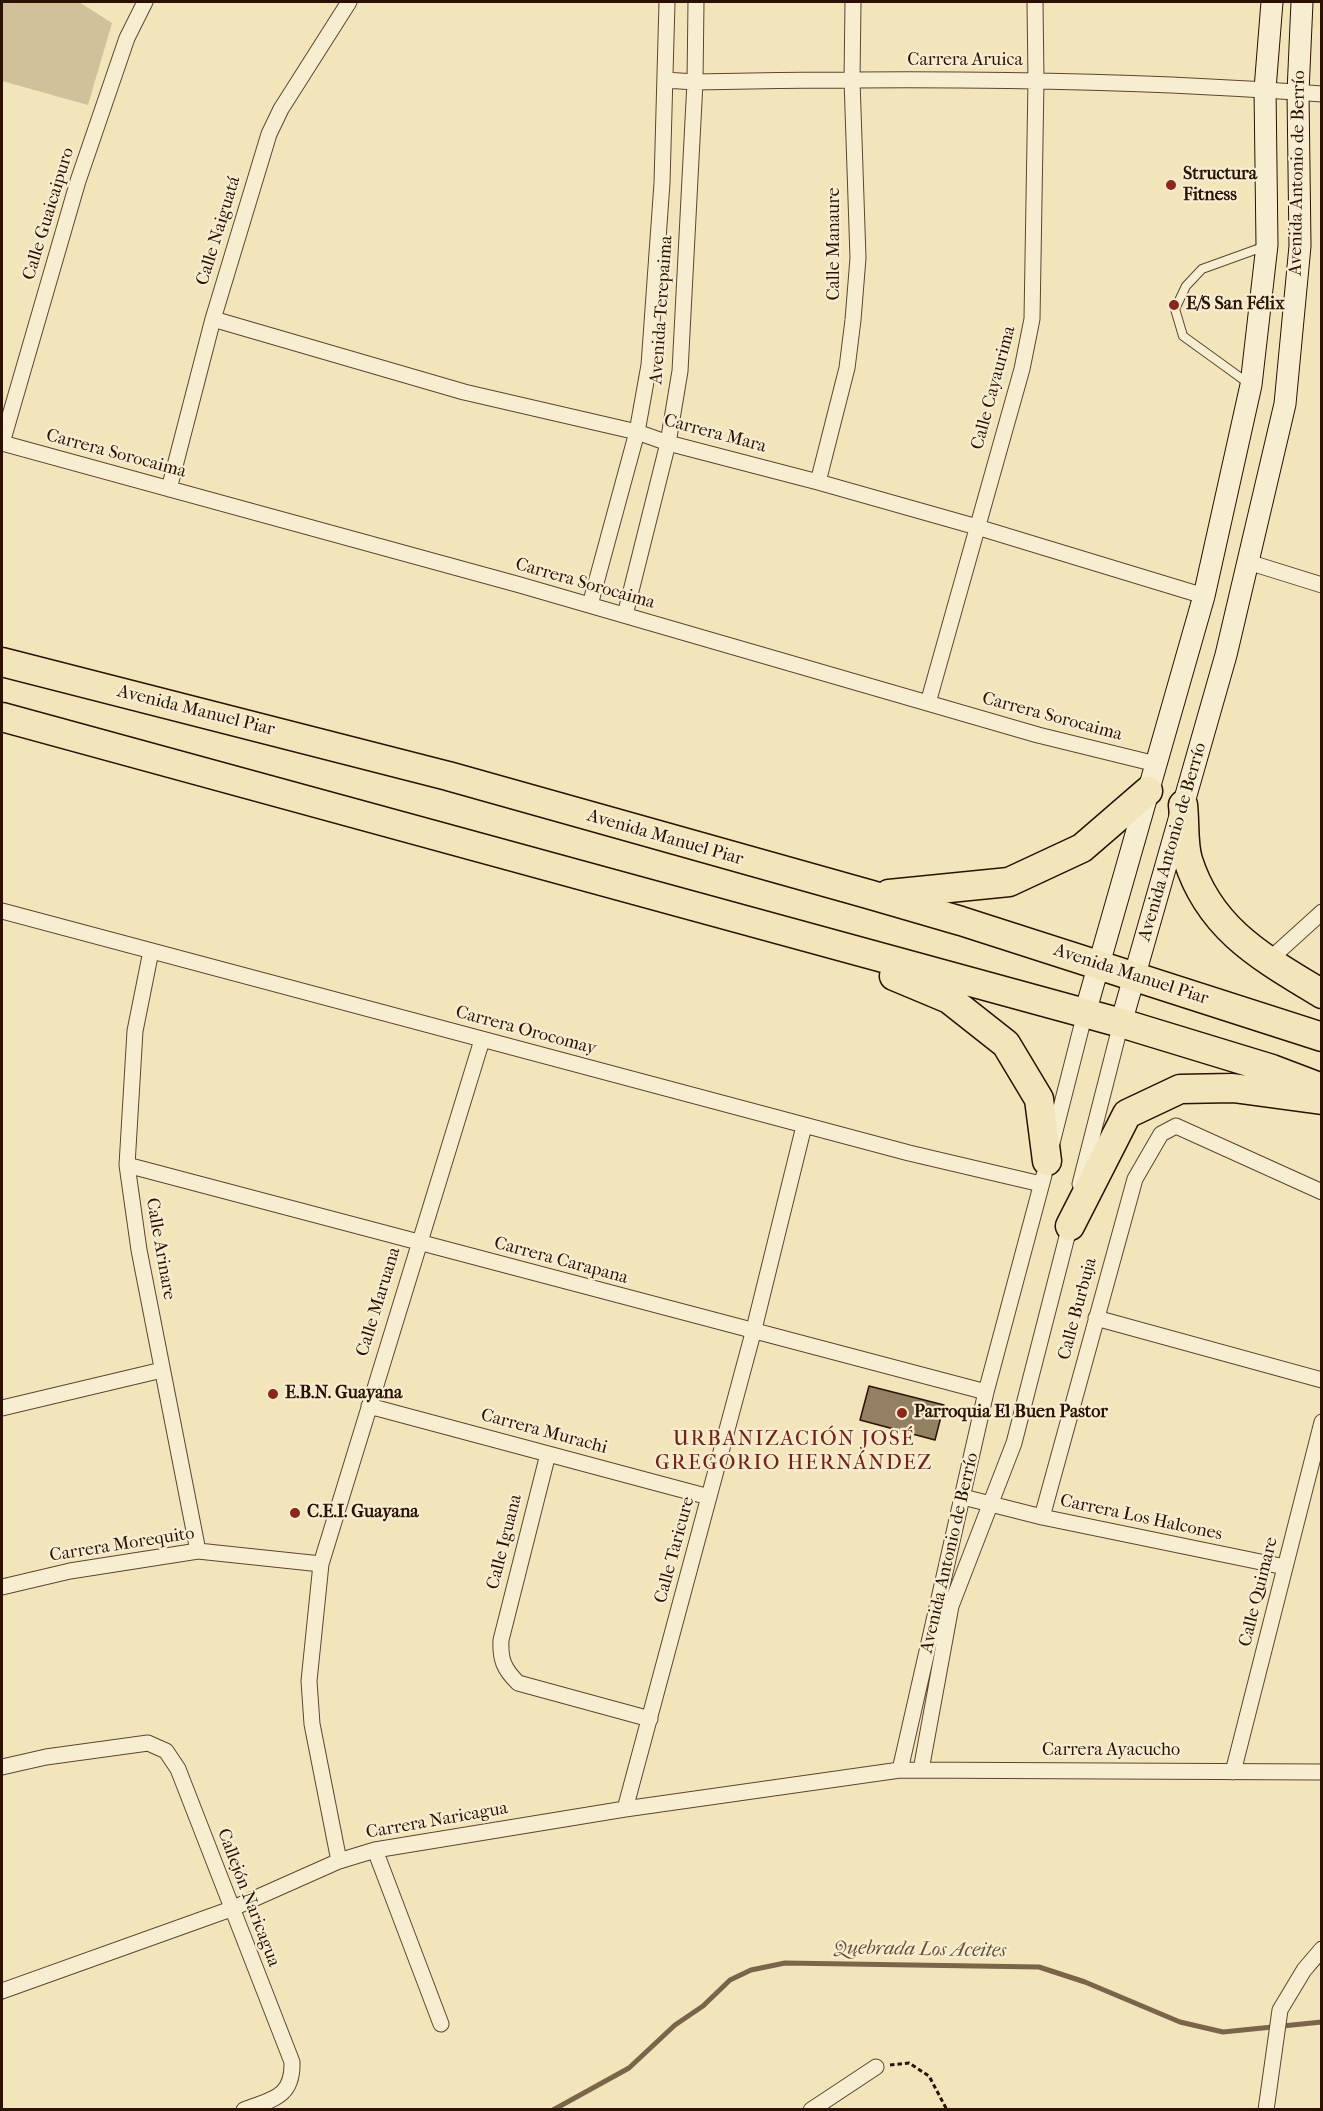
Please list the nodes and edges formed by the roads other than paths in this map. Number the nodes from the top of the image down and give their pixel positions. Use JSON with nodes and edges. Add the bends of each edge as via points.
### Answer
{"nodes":[{"id":1,"x":145,"y":2,"type":"edge"},
{"id":2,"x":349,"y":2,"type":"edge"},
{"id":3,"x":667,"y":2,"type":"edge"},
{"id":4,"x":696,"y":2,"type":"edge"},
{"id":5,"x":853,"y":2,"type":"edge"},
{"id":6,"x":1035,"y":2,"type":"edge"},
{"id":7,"x":1272,"y":2,"type":"edge"},
{"id":8,"x":1302,"y":2,"type":"edge"},
{"id":9,"x":665,"y":80,"type":"junction"},
{"id":10,"x":852,"y":81,"type":"junction"},
{"id":11,"x":1036,"y":81,"type":"junction"},
{"id":12,"x":695,"y":82,"type":"junction"},
{"id":13,"x":1265,"y":89,"type":"junction"},
{"id":14,"x":1298,"y":92,"type":"junction"},
{"id":15,"x":1322,"y":94,"type":"edge"},
{"id":16,"x":1267,"y":246,"type":"junction"},
{"id":17,"x":213,"y":319,"type":"junction"},
{"id":18,"x":1251,"y":385,"type":"junction"},
{"id":19,"x":638,"y":432,"type":"junction"},
{"id":20,"x":2,"y":443,"type":"edge"},
{"id":21,"x":668,"y":443,"type":"junction"},
{"id":22,"x":818,"y":482,"type":"junction"},
{"id":23,"x":170,"y":489,"type":"junction"},
{"id":24,"x":977,"y":527,"type":"junction"},
{"id":25,"x":1248,"y":562,"type":"junction"},
{"id":26,"x":1322,"y":585,"type":"edge"},
{"id":27,"x":1204,"y":596,"type":"junction"},
{"id":28,"x":590,"y":605,"type":"junction"},
{"id":29,"x":625,"y":615,"type":"junction"},
{"id":30,"x":2,"y":662,"type":"edge"},
{"id":31,"x":928,"y":703,"type":"junction"},
{"id":32,"x":2,"y":717,"type":"edge"},
{"id":33,"x":1152,"y":778,"type":"junction"},
{"id":34,"x":1183,"y":805,"type":"junction"},
{"id":35,"x":868,"y":894,"type":"junction"},
{"id":36,"x":2,"y":911,"type":"edge"},
{"id":37,"x":1322,"y":912,"type":"edge"},
{"id":38,"x":822,"y":942,"type":"junction"},
{"id":39,"x":151,"y":951,"type":"junction"},
{"id":40,"x":1269,"y":960,"type":"junction"},
{"id":41,"x":1099,"y":965,"type":"junction"},
{"id":42,"x":1135,"y":976,"type":"junction"},
{"id":43,"x":1322,"y":994,"type":"edge"},
{"id":44,"x":1085,"y":1013,"type":"junction"},
{"id":45,"x":1121,"y":1023,"type":"junction"},
{"id":46,"x":1322,"y":1037,"type":"edge"},
{"id":47,"x":482,"y":1040,"type":"junction"},
{"id":48,"x":1322,"y":1088,"type":"edge"},
{"id":49,"x":1322,"y":1100,"type":"edge"},
{"id":50,"x":804,"y":1126,"type":"junction"},
{"id":51,"x":127,"y":1165,"type":"junction"},
{"id":52,"x":1044,"y":1173,"type":"junction"},
{"id":53,"x":1322,"y":1192,"type":"edge"},
{"id":54,"x":1070,"y":1226,"type":"junction"},
{"id":55,"x":417,"y":1243,"type":"junction"},
{"id":56,"x":1096,"y":1318,"type":"junction"},
{"id":57,"x":753,"y":1333,"type":"junction"},
{"id":58,"x":162,"y":1370,"type":"junction"},
{"id":59,"x":1322,"y":1380,"type":"edge"},
{"id":60,"x":986,"y":1392,"type":"junction"},
{"id":61,"x":369,"y":1406,"type":"junction"},
{"id":62,"x":2,"y":1408,"type":"edge"},
{"id":63,"x":1322,"y":1422,"type":"edge"},
{"id":64,"x":548,"y":1454,"type":"junction"},
{"id":65,"x":709,"y":1497,"type":"junction"},
{"id":66,"x":963,"y":1497,"type":"junction"},
{"id":67,"x":990,"y":1504,"type":"junction"},
{"id":68,"x":1042,"y":1517,"type":"junction"},
{"id":69,"x":198,"y":1551,"type":"junction"},
{"id":70,"x":321,"y":1564,"type":"junction"},
{"id":71,"x":1285,"y":1567,"type":"junction"},
{"id":72,"x":2,"y":1587,"type":"edge"},
{"id":73,"x":650,"y":1719,"type":"junction"},
{"id":74,"x":2,"y":1767,"type":"edge"},
{"id":75,"x":900,"y":1770,"type":"junction"},
{"id":76,"x":921,"y":1770,"type":"junction"},
{"id":77,"x":1233,"y":1772,"type":"junction"},
{"id":78,"x":1322,"y":1772,"type":"edge"},
{"id":79,"x":625,"y":1809,"type":"junction"},
{"id":80,"x":375,"y":1850,"type":"junction"},
{"id":81,"x":339,"y":1861,"type":"junction"},
{"id":82,"x":231,"y":1909,"type":"junction"},
{"id":83,"x":1322,"y":1949,"type":"edge"},
{"id":84,"x":2,"y":1991,"type":"edge"},
{"id":85,"x":441,"y":2024,"type":"dead end"},
{"id":86,"x":876,"y":2067,"type":"road end"},
{"id":87,"x":244,"y":2109,"type":"edge"},
{"id":88,"x":811,"y":2109,"type":"edge"},
{"id":89,"x":1266,"y":2109,"type":"edge"}],
"edges":[{"from":1,"to":20,"type":"street","name":"Calle Guaicaipuro","via":[[127,38],[78,181]]},
{"from":2,"to":17,"type":"street","name":"Calle Naiguatá","via":[[269,134]]},
{"from":3,"to":9,"type":"street","name":"Avenida Terepaima"},
{"from":4,"to":12,"type":"street","name":"Avenida Terepaima"},
{"from":5,"to":10,"type":"street","name":"Calle Manaure"},
{"from":6,"to":11,"type":"street","name":"Calle Cayaurima"},
{"from":7,"to":13,"type":"street","name":"Avenida Antonio de Berrío"},
{"from":8,"to":14,"type":"street","name":"Avenida Antonio de Berrío"},
{"from":9,"to":12,"type":"street","name":"Carrera Aruica"},
{"from":9,"to":19,"type":"street","name":"Avenida Terepaima","via":[[650,353]]},
{"from":10,"to":11,"type":"street","name":"Carrera Aruica"},
{"from":10,"to":12,"type":"street","name":"Carrera Aruica"},
{"from":10,"to":22,"type":"street","name":"Calle Manaure","via":[[858,258],[854,320],[847,368]]},
{"from":11,"to":13,"type":"street","name":"Carrera Aruica"},
{"from":11,"to":24,"type":"street","name":"Calle Cayaurima","via":[[1032,319],[1022,369]]},
{"from":12,"to":21,"type":"street","name":"Avenida Terepaima","via":[[680,370]]},
{"from":13,"to":14,"type":"street","name":"Carrera Aruica"},
{"from":13,"to":16,"type":"street","name":"Avenida Antonio de Berrío"},
{"from":14,"to":15,"type":"street","name":"Carrera Aruica"},
{"from":14,"to":25,"type":"street","name":"Avenida Antonio de Berrío","via":[[1300,246],[1285,404]]},
{"from":16,"to":18,"type":"street","name":"Avenida Antonio de Berrío"},
{"from":16,"to":18,"type":"lane","via":[[1202,269],[1186,286],[1175,309],[1183,336]]},
{"from":17,"to":19,"type":"street","name":"Carrera Mara","via":[[464,392]]},
{"from":17,"to":23,"type":"street","name":"Calle Naiguatá"},
{"from":18,"to":27,"type":"street","name":"Avenida Antonio de Berrío"},
{"from":19,"to":21,"type":"street","name":"Carrera Mara"},
{"from":19,"to":28,"type":"street","name":"Avenida Terepaima"},
{"from":20,"to":23,"type":"street","name":"Carrera Sorocaima"},
{"from":21,"to":22,"type":"street","name":"Carrera Mara"},
{"from":21,"to":29,"type":"street","name":"Avenida Terepaima"},
{"from":22,"to":24,"type":"street","name":"Carrera Mara"},
{"from":23,"to":28,"type":"street","name":"Carrera Sorocaima"},
{"from":24,"to":27,"type":"street","name":"Carrera Mara"},
{"from":24,"to":31,"type":"street","name":"Calle Cayaurima"},
{"from":25,"to":26,"type":"street"},
{"from":25,"to":34,"type":"street","name":"Avenida Antonio de Berrío"},
{"from":27,"to":33,"type":"street","name":"Avenida Antonio de Berrío"},
{"from":28,"to":29,"type":"street","name":"Carrera Sorocaima"},
{"from":29,"to":31,"type":"street","name":"Carrera Sorocaima"},
{"from":30,"to":35,"type":"highway","name":"Avenida Manuel Piar","via":[[437,773]]},
{"from":31,"to":33,"type":"street","name":"Carrera Sorocaima"},
{"from":32,"to":38,"type":"highway"},
{"from":33,"to":35,"type":"highway","via":[[1082,848],[1009,882]]},
{"from":33,"to":41,"type":"street","name":"Avenida Antonio de Berrío"},
{"from":34,"to":40,"type":"highway","via":[[1187,858],[1205,902],[1239,940]]},
{"from":34,"to":42,"type":"street","name":"Avenida Antonio de Berrío"},
{"from":35,"to":41,"type":"highway","name":"Avenida Manuel Piar"},
{"from":36,"to":39,"type":"street","name":"Carrera Orocomay"},
{"from":37,"to":40,"type":"street"},
{"from":38,"to":44,"type":"highway"},
{"from":38,"to":52,"type":"highway","via":[[949,999],[1006,1044],[1039,1099]]},
{"from":39,"to":47,"type":"street","name":"Carrera Orocomay"},
{"from":39,"to":51,"type":"street","name":"Calle Arinare","via":[[135,1031]]},
{"from":40,"to":43,"type":"highway"},
{"from":41,"to":42,"type":"highway","name":"Avenida Manuel Piar"},
{"from":41,"to":44,"type":"street","name":"Avenida Antonio de Berrío"},
{"from":42,"to":45,"type":"street","name":"Avenida Antonio de Berrío"},
{"from":42,"to":46,"type":"highway","name":"Avenida Manuel Piar"},
{"from":44,"to":45,"type":"highway"},
{"from":44,"to":52,"type":"street","name":"Avenida Antonio de Berrío"},
{"from":45,"to":48,"type":"highway","via":[[1261,1065]]},
{"from":45,"to":54,"type":"street","name":"Avenida Antonio de Berrío"},
{"from":47,"to":50,"type":"street","name":"Carrera Orocomay"},
{"from":47,"to":55,"type":"street","name":"Calle Maruana"},
{"from":49,"to":54,"type":"highway","via":[[1233,1088],[1180,1089],[1127,1114]]},
{"from":50,"to":52,"type":"street","name":"Carrera Orocomay"},
{"from":50,"to":57,"type":"street","name":"Calle Taricure"},
{"from":51,"to":55,"type":"street","name":"Carrera Carapana"},
{"from":51,"to":58,"type":"street","name":"Calle Arinare"},
{"from":52,"to":60,"type":"street","name":"Avenida Antonio de Berrío"},
{"from":53,"to":56,"type":"street","name":"Calle Burbuja","via":[[1176,1126],[1161,1134],[1135,1179]]},
{"from":54,"to":67,"type":"street","name":"Avenida Antonio de Berrío","via":[[1014,1443]]},
{"from":55,"to":57,"type":"street","name":"Carrera Carapana"},
{"from":55,"to":61,"type":"street","name":"Calle Maruana"},
{"from":56,"to":59,"type":"street"},
{"from":56,"to":68,"type":"street","name":"Calle Burbuja"},
{"from":57,"to":60,"type":"street","name":"Carrera Carapana"},
{"from":57,"to":65,"type":"street","name":"Calle Taricure"},
{"from":58,"to":62,"type":"street"},
{"from":58,"to":69,"type":"street","name":"Calle Arinare"},
{"from":60,"to":66,"type":"street","name":"Avenida Antonio de Berrío"},
{"from":61,"to":64,"type":"street","name":"Carrera Murachi"},
{"from":61,"to":70,"type":"street","name":"Calle Maruana"},
{"from":63,"to":71,"type":"street","name":"Calle Quimare"},
{"from":64,"to":65,"type":"street","name":"Carrera Murachi"},
{"from":64,"to":73,"type":"street","name":"Calle Iguana","via":[[501,1640],[500,1656],[505,1671],[518,1683]]},
{"from":65,"to":73,"type":"street","name":"Calle Taricure"},
{"from":66,"to":67,"type":"street","name":"Carrera Los Halcones"},
{"from":66,"to":75,"type":"street","name":"Avenida Antonio de Berrío"},
{"from":67,"to":68,"type":"street","name":"Carrera Los Halcones"},
{"from":67,"to":76,"type":"street","name":"Avenida Antonio de Berrío","via":[[951,1606]]},
{"from":68,"to":71,"type":"street","name":"Carrera Los Halcones"},
{"from":69,"to":70,"type":"street","name":"Carrera Morequito"},
{"from":69,"to":72,"type":"street","name":"Carrera Morequito","via":[[70,1571]]},
{"from":70,"to":81,"type":"street","name":"Calle Maruana","via":[[309,1681],[312,1724]]},
{"from":71,"to":77,"type":"street","name":"Calle Quimare"},
{"from":73,"to":79,"type":"street","name":"Calle Taricure"},
{"from":74,"to":82,"type":"street","name":"Callejón Naricagua","via":[[125,1744],[148,1743],[166,1751]]},
{"from":75,"to":76,"type":"street","name":"Carrera Ayacucho"},
{"from":75,"to":79,"type":"street","name":"Carrera Naricagua"},
{"from":76,"to":77,"type":"street","name":"Carrera Ayacucho"},
{"from":77,"to":78,"type":"street","name":"Carrera Ayacucho"},
{"from":79,"to":80,"type":"street","name":"Carrera Naricagua"},
{"from":80,"to":81,"type":"street","name":"Carrera Naricagua"},
{"from":80,"to":85,"type":"street"},
{"from":81,"to":82,"type":"street","name":"Carrera Naricagua"},
{"from":82,"to":84,"type":"street","name":"Carrera Naricagua"},
{"from":82,"to":87,"type":"street","name":"Callejón Naricagua","via":[[292,2062],[288,2088],[277,2097]]},
{"from":83,"to":89,"type":"street","via":[[1280,2010]]},
{"from":86,"to":88,"type":"street"}]}
